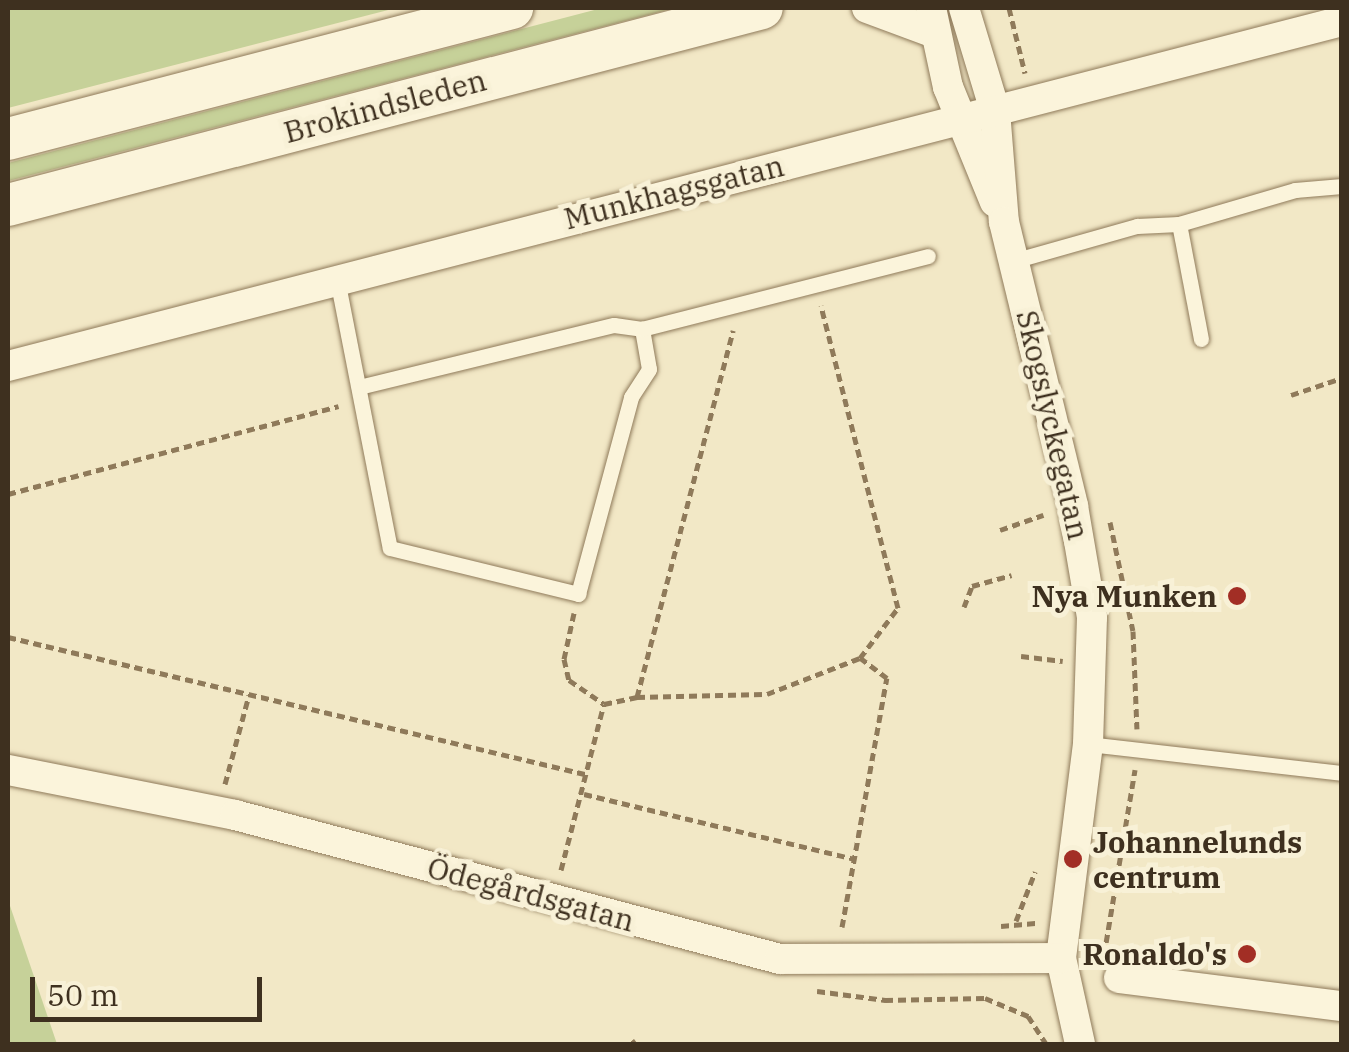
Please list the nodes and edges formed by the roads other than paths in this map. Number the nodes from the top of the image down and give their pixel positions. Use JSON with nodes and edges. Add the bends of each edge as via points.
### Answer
{"nodes":[{"id":1,"x":512,"y":8,"type":"edge"},
{"id":2,"x":762,"y":8,"type":"edge"},
{"id":3,"x":866,"y":8,"type":"edge"},
{"id":4,"x":964,"y":8,"type":"edge"},
{"id":5,"x":932,"y":20,"type":"edge"},
{"id":6,"x":1342,"y":21,"type":"edge"},
{"id":7,"x":994,"y":111,"type":"junction"},
{"id":8,"x":959,"y":119,"type":"junction"},
{"id":9,"x":8,"y":139,"type":"edge"},
{"id":10,"x":1342,"y":186,"type":"edge"},
{"id":11,"x":8,"y":205,"type":"edge"},
{"id":12,"x":1004,"y":222,"type":"junction"},
{"id":13,"x":1179,"y":224,"type":"junction"},
{"id":14,"x":928,"y":256,"type":"dead end"},
{"id":15,"x":1014,"y":261,"type":"junction"},
{"id":16,"x":337,"y":279,"type":"junction"},
{"id":17,"x":642,"y":329,"type":"junction"},
{"id":18,"x":1201,"y":340,"type":"dead end"},
{"id":19,"x":8,"y":366,"type":"edge"},
{"id":20,"x":364,"y":392,"type":"junction"},
{"id":21,"x":1088,"y":744,"type":"junction"},
{"id":22,"x":8,"y":770,"type":"edge"},
{"id":23,"x":1342,"y":773,"type":"edge"},
{"id":24,"x":1061,"y":958,"type":"junction"},
{"id":25,"x":1111,"y":969,"type":"road end"},
{"id":26,"x":1342,"y":1006,"type":"edge"},
{"id":27,"x":1080,"y":1044,"type":"edge"}],
"edges":[{"from":1,"to":9,"type":"main road","name":"Brokindsleden"},
{"from":2,"to":11,"type":"main road","name":"Brokindsleden"},
{"from":3,"to":5,"type":"street"},
{"from":4,"to":7,"type":"street","name":"Skogslyckegatan"},
{"from":5,"to":8,"type":"street","name":"Skogslyckegatan"},
{"from":6,"to":7,"type":"street","name":"Munkhagsgatan"},
{"from":7,"to":8,"type":"street","name":"Munkhagsgatan"},
{"from":7,"to":12,"type":"street","name":"Skogslyckegatan"},
{"from":8,"to":12,"type":"street","name":"Skogslyckegatan"},
{"from":8,"to":16,"type":"street","name":"Munkhagsgatan"},
{"from":10,"to":13,"type":"lane","via":[[1295,190]]},
{"from":12,"to":15,"type":"street","name":"Skogslyckegatan"},
{"from":13,"to":15,"type":"lane","via":[[1137,226]]},
{"from":13,"to":18,"type":"lane"},
{"from":14,"to":17,"type":"lane"},
{"from":15,"to":21,"type":"street","name":"Skogslyckegatan","via":[[1085,562],[1094,665]]},
{"from":16,"to":19,"type":"street","name":"Munkhagsgatan"},
{"from":16,"to":20,"type":"lane"},
{"from":17,"to":20,"type":"lane","via":[[614,325]]},
{"from":17,"to":20,"type":"lane","via":[[649,369],[631,396],[578,594],[390,548]]},
{"from":21,"to":23,"type":"lane"},
{"from":21,"to":24,"type":"street","name":"Skogslyckegatan"},
{"from":22,"to":24,"type":"street","name":"Ödegårdsgatan","via":[[218,811],[780,959]]},
{"from":24,"to":27,"type":"street","name":"Skogslyckegatan"},
{"from":25,"to":26,"type":"street"}]}
